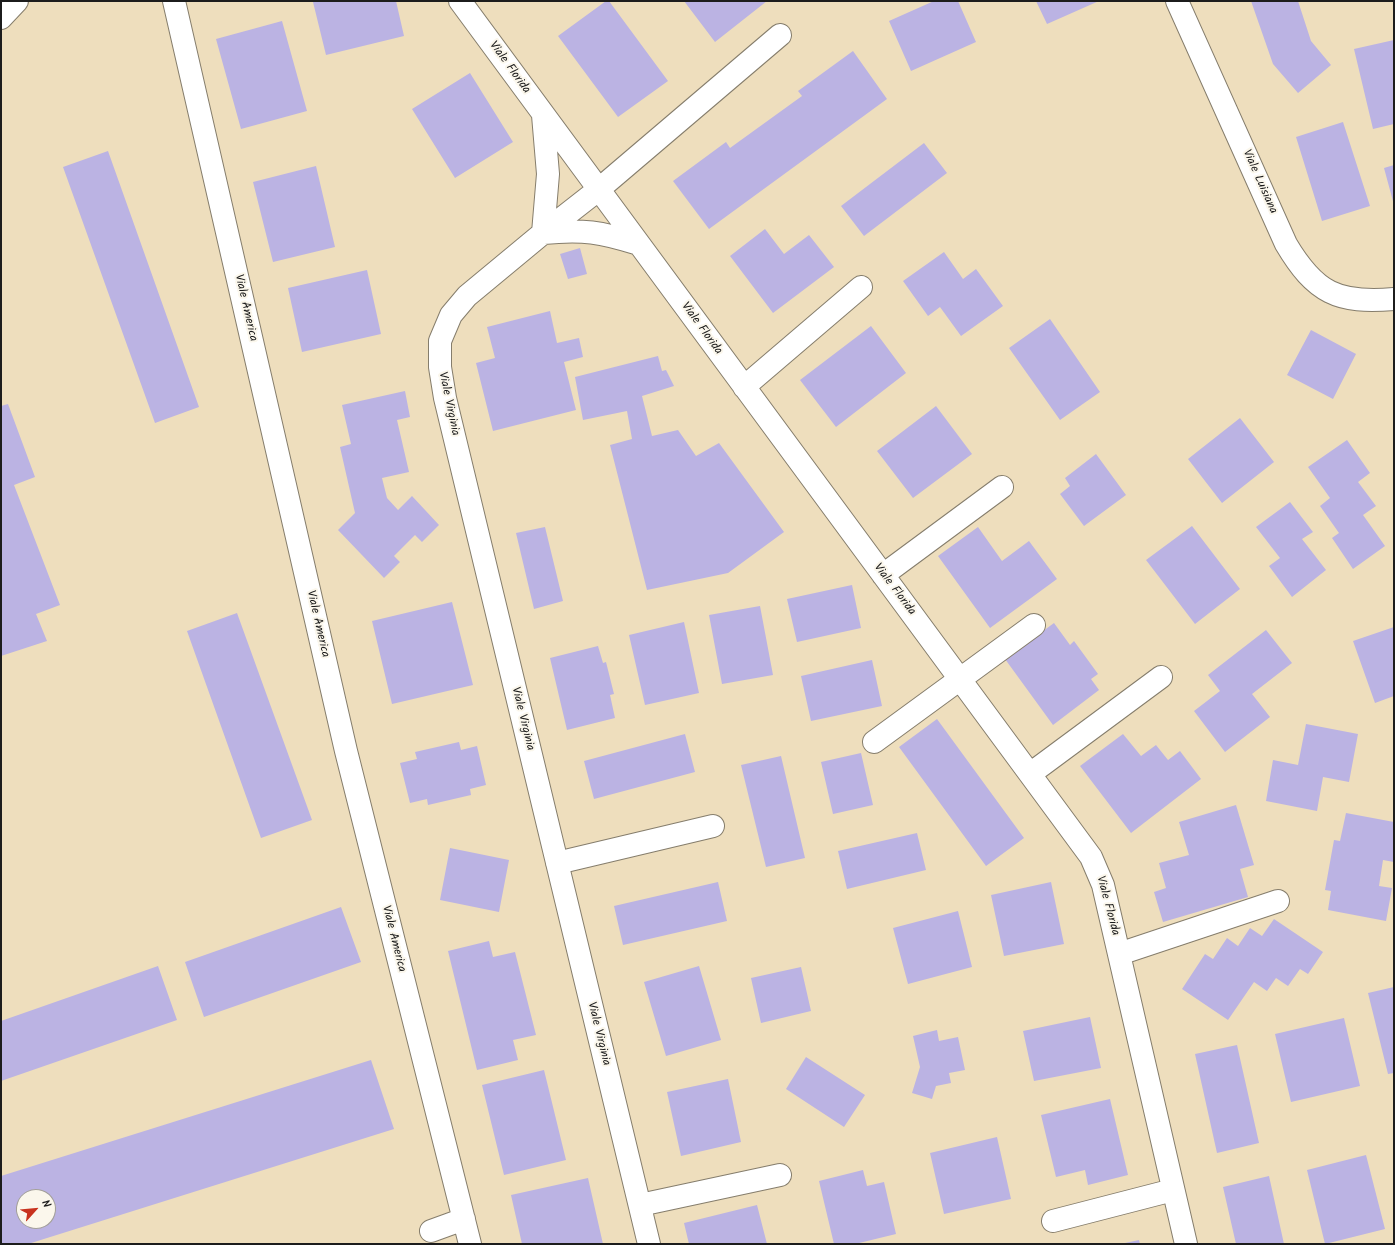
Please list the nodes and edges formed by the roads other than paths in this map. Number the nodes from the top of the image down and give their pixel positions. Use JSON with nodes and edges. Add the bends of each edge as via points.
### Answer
{"nodes":[{"id":1,"x":16,"y":1,"type":"edge"},
{"id":2,"x":174,"y":1,"type":"edge"},
{"id":3,"x":460,"y":1,"type":"edge"},
{"id":4,"x":1177,"y":1,"type":"edge"},
{"id":5,"x":1,"y":18,"type":"edge"},
{"id":6,"x":780,"y":36,"type":"dead end"},
{"id":7,"x":543,"y":114,"type":"junction"},
{"id":8,"x":598,"y":190,"type":"junction"},
{"id":9,"x":543,"y":233,"type":"junction"},
{"id":10,"x":639,"y":244,"type":"junction"},
{"id":11,"x":861,"y":287,"type":"dead end"},
{"id":12,"x":1394,"y":299,"type":"edge"},
{"id":13,"x":744,"y":387,"type":"junction"},
{"id":14,"x":1002,"y":487,"type":"dead end"},
{"id":15,"x":883,"y":575,"type":"junction"},
{"id":16,"x":1034,"y":626,"type":"dead end"},
{"id":17,"x":1161,"y":677,"type":"dead end"},
{"id":18,"x":961,"y":680,"type":"junction"},
{"id":19,"x":874,"y":742,"type":"dead end"},
{"id":20,"x":1030,"y":774,"type":"junction"},
{"id":21,"x":713,"y":826,"type":"dead end"},
{"id":22,"x":557,"y":863,"type":"junction"},
{"id":23,"x":1278,"y":901,"type":"dead end"},
{"id":24,"x":1119,"y":954,"type":"junction"},
{"id":25,"x":780,"y":1175,"type":"dead end"},
{"id":26,"x":1173,"y":1190,"type":"junction"},
{"id":27,"x":640,"y":1205,"type":"junction"},
{"id":28,"x":464,"y":1219,"type":"junction"},
{"id":29,"x":1053,"y":1221,"type":"dead end"},
{"id":30,"x":431,"y":1231,"type":"dead end"},
{"id":31,"x":470,"y":1244,"type":"edge"},
{"id":32,"x":649,"y":1244,"type":"edge"},
{"id":33,"x":1186,"y":1244,"type":"edge"}],
"edges":[{"from":1,"to":5,"type":"street"},
{"from":2,"to":28,"type":"street","name":"Viale America","via":[[346,751]]},
{"from":3,"to":7,"type":"street","name":"Viale Florida"},
{"from":4,"to":12,"type":"street","name":"Viale Luisiana","via":[[1286,244],[1296,259],[1312,279],[1331,293],[1358,300]]},
{"from":6,"to":8,"type":"street","name":"Viale Virginia"},
{"from":7,"to":8,"type":"street","name":"Viale Florida"},
{"from":7,"to":9,"type":"street","via":[[548,174]]},
{"from":8,"to":9,"type":"street","name":"Viale Virginia"},
{"from":8,"to":10,"type":"street","name":"Viale Florida"},
{"from":9,"to":10,"type":"street","via":[[572,230],[593,232]]},
{"from":9,"to":22,"type":"street","name":"Viale Virginia","via":[[458,305],[446,325],[439,349],[445,398]]},
{"from":10,"to":13,"type":"street","name":"Viale Florida"},
{"from":11,"to":13,"type":"street"},
{"from":13,"to":15,"type":"street","name":"Viale Florida"},
{"from":14,"to":15,"type":"street"},
{"from":15,"to":18,"type":"street","name":"Viale Florida"},
{"from":16,"to":18,"type":"street"},
{"from":17,"to":20,"type":"street"},
{"from":18,"to":19,"type":"street"},
{"from":18,"to":20,"type":"street","name":"Viale Florida"},
{"from":20,"to":24,"type":"street","name":"Viale Florida","via":[[1088,853],[1096,868],[1103,885]]},
{"from":21,"to":22,"type":"street"},
{"from":22,"to":27,"type":"street","name":"Viale Virginia"},
{"from":23,"to":24,"type":"street"},
{"from":24,"to":26,"type":"street","name":"Viale Florida"},
{"from":25,"to":27,"type":"street"},
{"from":26,"to":29,"type":"street"},
{"from":26,"to":33,"type":"street","name":"Viale Florida"},
{"from":27,"to":32,"type":"street","name":"Viale Virginia"},
{"from":28,"to":30,"type":"street"},
{"from":28,"to":31,"type":"street","name":"Viale America"}]}
